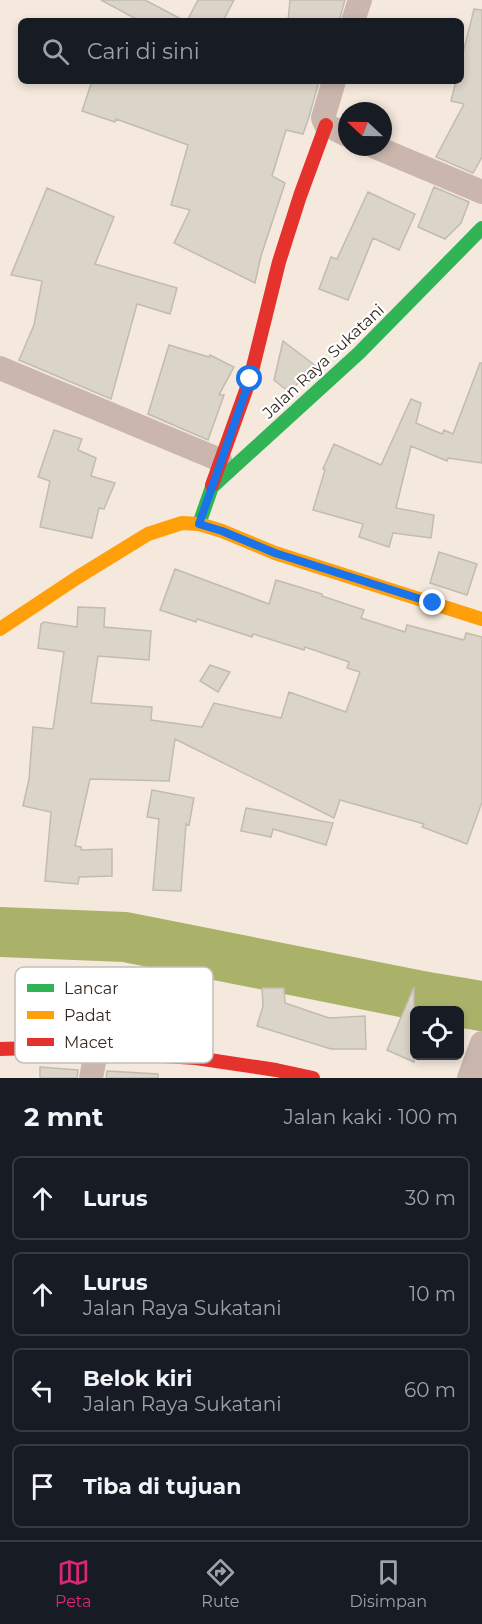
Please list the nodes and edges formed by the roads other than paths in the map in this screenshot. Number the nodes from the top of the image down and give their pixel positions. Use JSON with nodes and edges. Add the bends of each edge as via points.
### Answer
{"nodes":[{"id":1,"x":360,"y":0,"type":"edge"},
{"id":2,"x":354,"y":18,"type":"edge"},
{"id":3,"x":333,"y":84,"type":"edge"},
{"id":4,"x":337,"y":130,"type":"edge"},
{"id":5,"x":392,"y":154,"type":"edge"},
{"id":6,"x":482,"y":192,"type":"edge"},
{"id":7,"x":482,"y":228,"type":"edge"},
{"id":8,"x":0,"y":368,"type":"edge"},
{"id":9,"x":220,"y":460,"type":"junction"},
{"id":10,"x":212,"y":487,"type":"junction"},
{"id":11,"x":199,"y":524,"type":"junction"},
{"id":12,"x":482,"y":619,"type":"edge"},
{"id":13,"x":0,"y":629,"type":"edge"},
{"id":14,"x":0,"y":1049,"type":"edge"},
{"id":15,"x":15,"y":1049,"type":"edge"},
{"id":16,"x":213,"y":1061,"type":"edge"},
{"id":17,"x":94,"y":1063,"type":"edge"},
{"id":18,"x":91,"y":1078,"type":"edge"},
{"id":19,"x":313,"y":1078,"type":"edge"}],
"edges":[{"from":1,"to":2,"type":"street"},
{"from":3,"to":4,"type":"street","via":[[323,118]]},
{"from":4,"to":9,"type":"street","via":[[300,196],[250,379]]},
{"from":5,"to":6,"type":"street"},
{"from":7,"to":10,"type":"street","name":"Jalan Raya Sukatani","via":[[358,353]]},
{"from":8,"to":9,"type":"street"},
{"from":9,"to":10,"type":"street"},
{"from":10,"to":11,"type":"street","name":"Jalan Raya Sukatani"},
{"from":11,"to":12,"type":"street","via":[[275,553]]},
{"from":11,"to":13,"type":"street","via":[[182,523],[148,534]]},
{"from":14,"to":15,"type":"street"},
{"from":16,"to":19,"type":"street"},
{"from":17,"to":18,"type":"street"}]}
